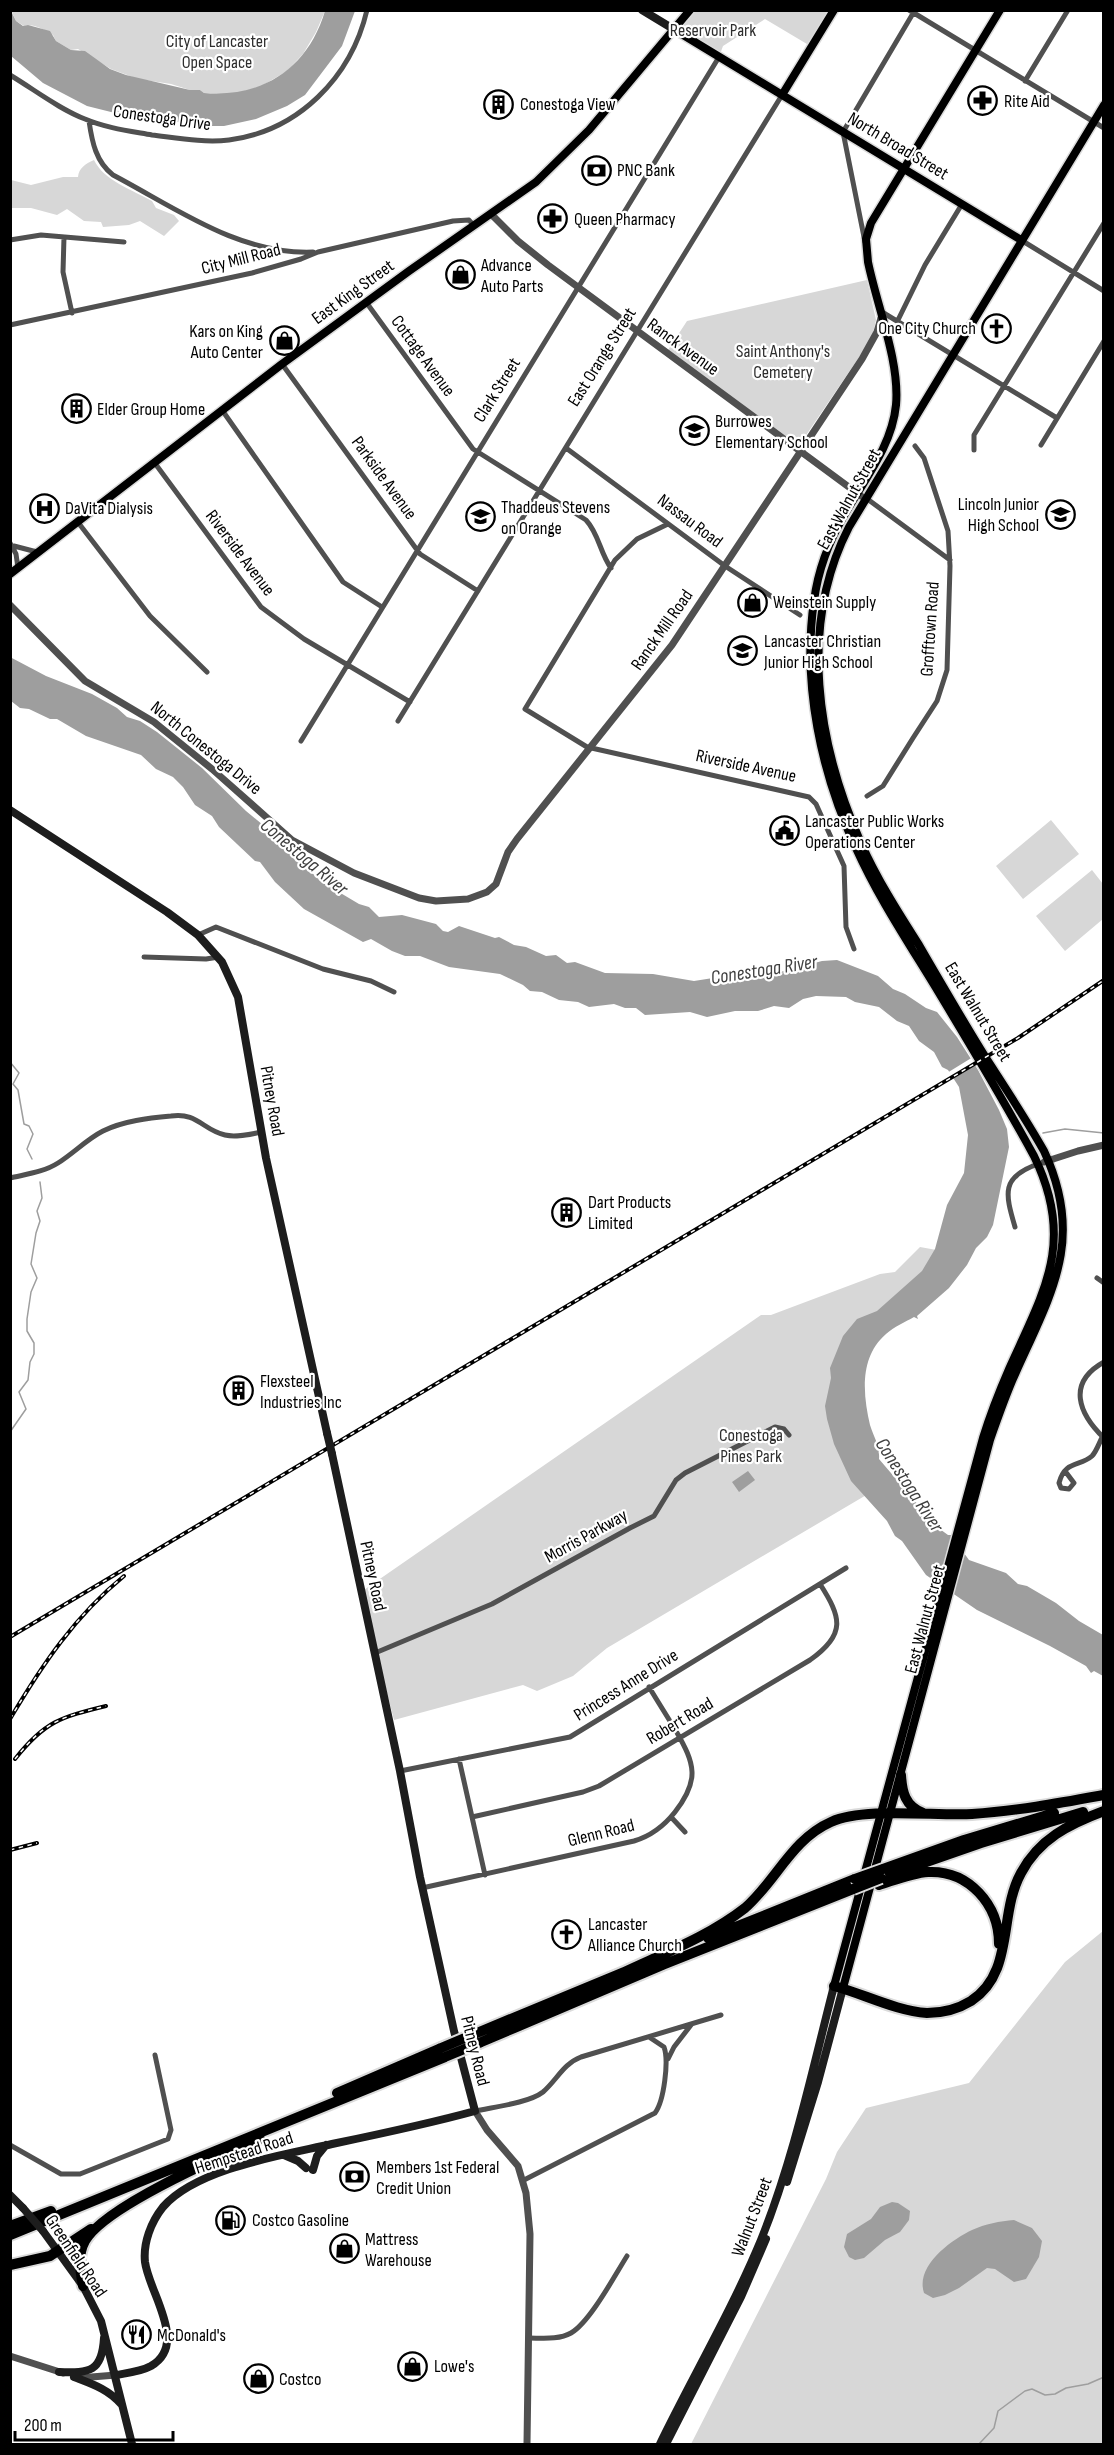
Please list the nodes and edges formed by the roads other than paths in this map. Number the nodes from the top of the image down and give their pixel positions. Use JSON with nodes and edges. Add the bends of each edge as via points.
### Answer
{"nodes":[{"id":1,"x":367,"y":10,"type":"edge"},
{"id":2,"x":642,"y":10,"type":"edge"},
{"id":3,"x":690,"y":10,"type":"edge"},
{"id":4,"x":834,"y":10,"type":"edge"},
{"id":5,"x":1000,"y":10,"type":"edge"},
{"id":6,"x":1068,"y":10,"type":"edge"},
{"id":7,"x":912,"y":11,"type":"edge"},
{"id":8,"x":675,"y":30,"type":"junction"},
{"id":9,"x":975,"y":51,"type":"junction"},
{"id":10,"x":719,"y":57,"type":"junction"},
{"id":11,"x":10,"y":75,"type":"edge"},
{"id":12,"x":1026,"y":81,"type":"junction"},
{"id":13,"x":782,"y":95,"type":"junction"},
{"id":14,"x":1104,"y":105,"type":"edge"},
{"id":15,"x":89,"y":121,"type":"junction"},
{"id":16,"x":1093,"y":122,"type":"junction"},
{"id":17,"x":1104,"y":128,"type":"edge"},
{"id":18,"x":843,"y":132,"type":"junction"},
{"id":19,"x":903,"y":168,"type":"junction"},
{"id":20,"x":962,"y":204,"type":"junction"},
{"id":21,"x":491,"y":214,"type":"junction"},
{"id":22,"x":1104,"y":223,"type":"edge"},
{"id":23,"x":474,"y":226,"type":"junction"},
{"id":24,"x":64,"y":237,"type":"junction"},
{"id":25,"x":10,"y":240,"type":"edge"},
{"id":26,"x":1021,"y":240,"type":"junction"},
{"id":27,"x":124,"y":242,"type":"dead end"},
{"id":28,"x":866,"y":243,"type":"junction"},
{"id":29,"x":318,"y":252,"type":"junction"},
{"id":30,"x":1073,"y":272,"type":"junction"},
{"id":31,"x":578,"y":287,"type":"junction"},
{"id":32,"x":1104,"y":291,"type":"edge"},
{"id":33,"x":366,"y":302,"type":"junction"},
{"id":34,"x":878,"y":307,"type":"junction"},
{"id":35,"x":72,"y":313,"type":"junction"},
{"id":36,"x":880,"y":318,"type":"junction"},
{"id":37,"x":898,"y":320,"type":"junction"},
{"id":38,"x":10,"y":325,"type":"edge"},
{"id":39,"x":637,"y":332,"type":"junction"},
{"id":40,"x":1104,"y":341,"type":"edge"},
{"id":41,"x":869,"y":353,"type":"dead end"},
{"id":42,"x":952,"y":354,"type":"junction"},
{"id":43,"x":862,"y":359,"type":"junction"},
{"id":44,"x":282,"y":364,"type":"junction"},
{"id":45,"x":1004,"y":386,"type":"junction"},
{"id":46,"x":222,"y":410,"type":"junction"},
{"id":47,"x":1057,"y":418,"type":"junction"},
{"id":48,"x":1041,"y":445,"type":"dead end"},
{"id":49,"x":915,"y":446,"type":"dead end"},
{"id":50,"x":566,"y":448,"type":"junction"},
{"id":51,"x":974,"y":450,"type":"dead end"},
{"id":52,"x":477,"y":452,"type":"junction"},
{"id":53,"x":800,"y":452,"type":"junction"},
{"id":54,"x":154,"y":462,"type":"junction"},
{"id":55,"x":540,"y":490,"type":"junction"},
{"id":56,"x":857,"y":494,"type":"junction"},
{"id":57,"x":866,"y":498,"type":"junction"},
{"id":58,"x":77,"y":521,"type":"junction"},
{"id":59,"x":668,"y":524,"type":"junction"},
{"id":60,"x":11,"y":544,"type":"edge"},
{"id":61,"x":417,"y":549,"type":"junction"},
{"id":62,"x":37,"y":552,"type":"junction"},
{"id":63,"x":950,"y":560,"type":"junction"},
{"id":64,"x":725,"y":566,"type":"junction"},
{"id":65,"x":611,"y":568,"type":"junction"},
{"id":66,"x":14,"y":571,"type":"edge"},
{"id":67,"x":478,"y":591,"type":"junction"},
{"id":68,"x":10,"y":605,"type":"edge"},
{"id":69,"x":381,"y":607,"type":"junction"},
{"id":70,"x":800,"y":615,"type":"dead end"},
{"id":71,"x":347,"y":664,"type":"junction"},
{"id":72,"x":207,"y":672,"type":"dead end"},
{"id":73,"x":410,"y":702,"type":"junction"},
{"id":74,"x":398,"y":721,"type":"dead end"},
{"id":75,"x":301,"y":741,"type":"dead end"},
{"id":76,"x":590,"y":747,"type":"junction"},
{"id":77,"x":867,"y":796,"type":"dead end"},
{"id":78,"x":10,"y":810,"type":"edge"},
{"id":79,"x":468,"y":899,"type":"joint"},
{"id":80,"x":198,"y":935,"type":"junction"},
{"id":81,"x":855,"y":949,"type":"dead end"},
{"id":82,"x":144,"y":957,"type":"dead end"},
{"id":83,"x":219,"y":957,"type":"junction"},
{"id":84,"x":394,"y":992,"type":"dead end"},
{"id":85,"x":261,"y":1132,"type":"junction"},
{"id":86,"x":1104,"y":1145,"type":"edge"},
{"id":87,"x":1048,"y":1161,"type":"junction"},
{"id":88,"x":1038,"y":1164,"type":"junction"},
{"id":89,"x":10,"y":1178,"type":"edge"},
{"id":90,"x":1015,"y":1227,"type":"dead end"},
{"id":91,"x":1097,"y":1278,"type":"dead end"},
{"id":92,"x":1104,"y":1282,"type":"edge"},
{"id":93,"x":1104,"y":1362,"type":"edge"},
{"id":94,"x":789,"y":1435,"type":"dead end"},
{"id":95,"x":1103,"y":1436,"type":"edge"},
{"id":96,"x":1065,"y":1471,"type":"dead end"},
{"id":97,"x":976,"y":1479,"type":"junction"},
{"id":98,"x":846,"y":1568,"type":"dead end"},
{"id":99,"x":820,"y":1584,"type":"junction"},
{"id":100,"x":375,"y":1653,"type":"junction"},
{"id":101,"x":923,"y":1674,"type":"junction"},
{"id":102,"x":649,"y":1687,"type":"junction"},
{"id":103,"x":680,"y":1738,"type":"junction"},
{"id":104,"x":459,"y":1759,"type":"junction"},
{"id":105,"x":400,"y":1772,"type":"junction"},
{"id":106,"x":901,"y":1774,"type":"junction"},
{"id":107,"x":1104,"y":1797,"type":"edge"},
{"id":108,"x":1104,"y":1807,"type":"edge"},
{"id":109,"x":1104,"y":1811,"type":"edge"},
{"id":110,"x":885,"y":1814,"type":"junction"},
{"id":111,"x":926,"y":1814,"type":"junction"},
{"id":112,"x":472,"y":1817,"type":"junction"},
{"id":113,"x":671,"y":1817,"type":"junction"},
{"id":114,"x":685,"y":1832,"type":"dead end"},
{"id":115,"x":485,"y":1875,"type":"junction"},
{"id":116,"x":881,"y":1877,"type":"junction"},
{"id":117,"x":853,"y":1887,"type":"junction"},
{"id":118,"x":422,"y":1888,"type":"junction"},
{"id":119,"x":620,"y":1974,"type":"junction"},
{"id":120,"x":839,"y":1984,"type":"junction"},
{"id":121,"x":721,"y":2015,"type":"dead end"},
{"id":122,"x":692,"y":2024,"type":"junction"},
{"id":123,"x":648,"y":2037,"type":"junction"},
{"id":124,"x":476,"y":2039,"type":"junction"},
{"id":125,"x":443,"y":2052,"type":"junction"},
{"id":126,"x":155,"y":2055,"type":"dead end"},
{"id":127,"x":667,"y":2061,"type":"junction"},
{"id":128,"x":395,"y":2078,"type":"junction"},
{"id":129,"x":475,"y":2111,"type":"junction"},
{"id":130,"x":10,"y":2145,"type":"edge"},
{"id":131,"x":327,"y":2145,"type":"junction"},
{"id":132,"x":282,"y":2155,"type":"junction"},
{"id":133,"x":524,"y":2180,"type":"junction"},
{"id":134,"x":10,"y":2195,"type":"edge"},
{"id":135,"x":97,"y":2225,"type":"junction"},
{"id":136,"x":10,"y":2226,"type":"edge"},
{"id":137,"x":10,"y":2235,"type":"edge"},
{"id":138,"x":58,"y":2250,"type":"junction"},
{"id":139,"x":627,"y":2256,"type":"dead end"},
{"id":140,"x":10,"y":2265,"type":"edge"},
{"id":141,"x":83,"y":2286,"type":"junction"},
{"id":142,"x":104,"y":2333,"type":"junction"},
{"id":143,"x":529,"y":2338,"type":"junction"},
{"id":144,"x":10,"y":2356,"type":"edge"},
{"id":145,"x":59,"y":2372,"type":"junction"},
{"id":146,"x":116,"y":2375,"type":"junction"},
{"id":147,"x":74,"y":2377,"type":"junction"},
{"id":148,"x":123,"y":2406,"type":"junction"},
{"id":149,"x":132,"y":2445,"type":"edge"},
{"id":150,"x":527,"y":2445,"type":"edge"},
{"id":151,"x":660,"y":2445,"type":"edge"},
{"id":152,"x":666,"y":2445,"type":"edge"}],
"edges":[{"from":1,"to":15,"type":"street","name":"Conestoga Drive","via":[[354,45],[324,91],[307,109],[279,125],[242,138],[212,141],[148,134]]},
{"from":2,"to":8,"type":"main road"},
{"from":3,"to":8,"type":"main road","name":"East King Street"},
{"from":4,"to":13,"type":"main road","name":"East Orange Street"},
{"from":5,"to":9,"type":"main road"},
{"from":6,"to":12,"type":"street"},
{"from":7,"to":9,"type":"street"},
{"from":7,"to":18,"type":"street"},
{"from":8,"to":10,"type":"main road","name":"North Broad Street"},
{"from":8,"to":21,"type":"main road","name":"East King Street","via":[[557,163]]},
{"from":9,"to":12,"type":"street"},
{"from":9,"to":19,"type":"main road"},
{"from":10,"to":13,"type":"main road","name":"North Broad Street"},
{"from":10,"to":31,"type":"street","name":"Clark Street"},
{"from":11,"to":15,"type":"street","name":"Conestoga Drive"},
{"from":12,"to":16,"type":"street"},
{"from":13,"to":18,"type":"main road","name":"North Broad Street"},
{"from":13,"to":39,"type":"street","name":"East Orange Street"},
{"from":14,"to":16,"type":"main road","name":"East Walnut Street"},
{"from":15,"to":29,"type":"street","via":[[99,159],[113,175],[240,241],[274,250]]},
{"from":16,"to":17,"type":"street"},
{"from":16,"to":26,"type":"main road","name":"East Walnut Street"},
{"from":18,"to":19,"type":"main road","name":"North Broad Street"},
{"from":18,"to":28,"type":"street"},
{"from":19,"to":20,"type":"main road","name":"North Broad Street"},
{"from":19,"to":28,"type":"main road","via":[[871,223]]},
{"from":20,"to":26,"type":"main road","name":"North Broad Street"},
{"from":20,"to":37,"type":"street"},
{"from":21,"to":23,"type":"main road","name":"East King Street"},
{"from":21,"to":31,"type":"street","name":"Ranck Avenue","via":[[527,249]]},
{"from":22,"to":30,"type":"street"},
{"from":23,"to":29,"type":"street","name":"City Mill Road","via":[[470,220],[453,221]]},
{"from":23,"to":33,"type":"main road","name":"East King Street"},
{"from":24,"to":25,"type":"street","via":[[38,235]]},
{"from":24,"to":27,"type":"street"},
{"from":24,"to":35,"type":"street","via":[[63,272]]},
{"from":26,"to":30,"type":"street","name":"North Broad Street"},
{"from":26,"to":42,"type":"main road","name":"East Walnut Street"},
{"from":28,"to":34,"type":"main road"},
{"from":29,"to":35,"type":"street","name":"City Mill Road","via":[[262,270]]},
{"from":30,"to":32,"type":"street","name":"North Broad Street"},
{"from":30,"to":45,"type":"street"},
{"from":31,"to":39,"type":"street","name":"Ranck Avenue"},
{"from":31,"to":52,"type":"street","name":"Clark Street"},
{"from":33,"to":44,"type":"main road","name":"East King Street"},
{"from":33,"to":52,"type":"street","name":"Cottage Avenue"},
{"from":34,"to":36,"type":"main road"},
{"from":34,"to":37,"type":"street"},
{"from":35,"to":38,"type":"street","name":"City Mill Road"},
{"from":36,"to":43,"type":"street","name":"Ranck Mill Road"},
{"from":36,"to":56,"type":"main road","name":"East Walnut Street","via":[[896,377],[896,405],[885,447]]},
{"from":37,"to":42,"type":"street"},
{"from":39,"to":50,"type":"street","name":"East Orange Street"},
{"from":39,"to":53,"type":"street","name":"Ranck Avenue"},
{"from":40,"to":47,"type":"street"},
{"from":41,"to":43,"type":"street","name":"Ranck Mill Road"},
{"from":42,"to":45,"type":"street"},
{"from":42,"to":57,"type":"main road","name":"East Walnut Street"},
{"from":43,"to":53,"type":"street","name":"Ranck Mill Road"},
{"from":44,"to":46,"type":"main road","name":"East King Street"},
{"from":44,"to":61,"type":"street","name":"Parkside Avenue"},
{"from":45,"to":47,"type":"street"},
{"from":45,"to":51,"type":"street","via":[[974,435]]},
{"from":46,"to":54,"type":"main road","name":"East King Street"},
{"from":46,"to":69,"type":"street","via":[[343,582]]},
{"from":47,"to":48,"type":"street"},
{"from":49,"to":63,"type":"street","name":"Grofftown Road","via":[[924,458],[946,521]]},
{"from":50,"to":55,"type":"street","name":"East Orange Street"},
{"from":50,"to":59,"type":"street","name":"Nassau Road"},
{"from":52,"to":55,"type":"street","name":"Cottage Avenue"},
{"from":52,"to":61,"type":"street","name":"Clark Street"},
{"from":53,"to":56,"type":"street","name":"Ranck Avenue"},
{"from":53,"to":64,"type":"street","name":"Ranck Mill Road"},
{"from":54,"to":58,"type":"main road","name":"East King Street"},
{"from":54,"to":71,"type":"street","name":"Riverside Avenue","via":[[261,607],[281,624]]},
{"from":55,"to":65,"type":"street","name":"Cottage Avenue","via":[[586,520]]},
{"from":55,"to":67,"type":"street","name":"East Orange Street"},
{"from":56,"to":57,"type":"street","name":"Ranck Avenue"},
{"from":56,"to":88,"type":"main road","name":"East Walnut Street","via":[[825,557],[813,610],[814,696],[828,773],[872,882]]},
{"from":57,"to":63,"type":"street","name":"Ranck Avenue"},
{"from":57,"to":87,"type":"main road","name":"East Walnut Street","via":[[834,561],[820,614],[821,695],[835,771],[854,827],[879,878]]},
{"from":58,"to":62,"type":"main road","name":"East King Street"},
{"from":58,"to":72,"type":"street","via":[[150,616]]},
{"from":59,"to":64,"type":"street","name":"Nassau Road"},
{"from":59,"to":65,"type":"street","via":[[637,539]]},
{"from":60,"to":62,"type":"street"},
{"from":60,"to":66,"type":"street","via":[[16,554]]},
{"from":61,"to":67,"type":"street","name":"Parkside Avenue"},
{"from":61,"to":69,"type":"street","name":"Clark Street"},
{"from":62,"to":66,"type":"main road","name":"East King Street"},
{"from":63,"to":77,"type":"street","name":"Grofftown Road","via":[[948,660],[941,691],[883,786]]},
{"from":64,"to":70,"type":"street","name":"Nassau Road"},
{"from":64,"to":76,"type":"street","name":"Ranck Mill Road","via":[[672,645]]},
{"from":65,"to":76,"type":"street","name":"Riverside Avenue","via":[[525,709]]},
{"from":67,"to":73,"type":"street","name":"East Orange Street"},
{"from":68,"to":79,"type":"street","name":"North Conestoga Drive","via":[[85,681],[154,722],[301,846],[354,873],[419,898]]},
{"from":69,"to":71,"type":"street","name":"Clark Street"},
{"from":71,"to":73,"type":"street","name":"Riverside Avenue"},
{"from":71,"to":75,"type":"street","name":"Clark Street"},
{"from":73,"to":74,"type":"street","name":"East Orange Street"},
{"from":76,"to":79,"type":"street","name":"Ranck Mill Road","via":[[508,852],[496,884]]},
{"from":76,"to":81,"type":"street","name":"Riverside Avenue","via":[[809,797],[816,804],[844,866],[846,927]]},
{"from":78,"to":80,"type":"main road","name":"Pitney Road"},
{"from":80,"to":83,"type":"main road","name":"Pitney Road"},
{"from":80,"to":84,"type":"street","via":[[216,927]]},
{"from":82,"to":83,"type":"street"},
{"from":83,"to":85,"type":"main road","name":"Pitney Road","via":[[238,997]]},
{"from":85,"to":89,"type":"street","via":[[226,1136],[192,1117],[163,1117],[112,1127],[45,1170]]},
{"from":85,"to":100,"type":"main road","name":"Pitney Road","bridge":true},
{"from":86,"to":87,"type":"street"},
{"from":87,"to":88,"type":"street"},
{"from":87,"to":97,"type":"main road","name":"East Walnut Street","via":[[1062,1212],[1063,1243],[1058,1270]]},
{"from":88,"to":90,"type":"street","via":[[1018,1172],[1010,1183]]},
{"from":88,"to":97,"type":"main road","name":"East Walnut Street","via":[[1053,1214],[1051,1267],[1041,1300],[992,1411]]},
{"from":91,"to":92,"type":"street"},
{"from":93,"to":95,"type":"street","via":[[1088,1375],[1080,1394],[1083,1415]]},
{"from":94,"to":100,"type":"street","name":"Morris Parkway","via":[[775,1427],[745,1440],[680,1476],[659,1511],[648,1520],[492,1604]]},
{"from":95,"to":96,"type":"street","via":[[1092,1456]]},
{"from":97,"to":101,"type":"main road","name":"East Walnut Street"},
{"from":98,"to":99,"type":"street","name":"Princess Anne Drive"},
{"from":99,"to":102,"type":"street","name":"Princess Anne Drive"},
{"from":99,"to":103,"type":"street","name":"Robert Road","via":[[838,1619],[827,1645],[810,1660]]},
{"from":100,"to":105,"type":"main road","name":"Pitney Road"},
{"from":101,"to":106,"type":"main road","name":"East Walnut Street"},
{"from":101,"to":110,"type":"main road","name":"East Walnut Street"},
{"from":102,"to":103,"type":"street","name":"Glenn Road"},
{"from":102,"to":104,"type":"street","name":"Princess Anne Drive","via":[[570,1737]]},
{"from":103,"to":112,"type":"street","name":"Robert Road","via":[[590,1790]]},
{"from":103,"to":113,"type":"street","name":"Glenn Road","via":[[689,1754],[693,1775],[687,1795]]},
{"from":104,"to":105,"type":"street","name":"Princess Anne Drive"},
{"from":104,"to":112,"type":"street"},
{"from":105,"to":118,"type":"main road","name":"Pitney Road"},
{"from":106,"to":110,"type":"main road","name":"East Walnut Street"},
{"from":106,"to":111,"type":"highway","via":[[906,1801]]},
{"from":107,"to":111,"type":"highway","via":[[1013,1810]]},
{"from":107,"to":116,"type":"highway","via":[[964,1840]]},
{"from":108,"to":116,"type":"highway"},
{"from":109,"to":120,"type":"highway","via":[[1060,1831],[1027,1863],[1008,1905],[999,1966],[990,1983],[972,2000],[949,2010],[923,2012]]},
{"from":110,"to":111,"type":"highway"},
{"from":110,"to":119,"type":"highway","via":[[845,1817],[820,1828],[797,1846],[768,1884],[733,1917]]},
{"from":110,"to":120,"type":"main road","name":"East Walnut Street"},
{"from":112,"to":115,"type":"street"},
{"from":113,"to":114,"type":"street"},
{"from":113,"to":115,"type":"street","name":"Glenn Road","via":[[634,1842]]},
{"from":115,"to":118,"type":"street","name":"Glenn Road"},
{"from":116,"to":117,"type":"highway","bridge":true},
{"from":116,"to":120,"type":"highway","via":[[927,1872],[965,1881],[982,1895],[993,1913],[999,1936],[996,1959],[976,1990],[943,2007],[914,2006]]},
{"from":117,"to":119,"type":"highway"},
{"from":117,"to":124,"type":"highway"},
{"from":118,"to":129,"type":"main road","name":"Pitney Road"},
{"from":119,"to":124,"type":"highway"},
{"from":120,"to":151,"type":"main road","name":"Walnut Street","via":[[780,2189],[734,2299]]},
{"from":120,"to":152,"type":"main road","name":"Walnut Street","via":[[812,2105],[781,2201],[741,2297]]},
{"from":121,"to":122,"type":"street"},
{"from":122,"to":123,"type":"street"},
{"from":122,"to":127,"type":"street"},
{"from":123,"to":127,"type":"street","via":[[664,2047]]},
{"from":123,"to":129,"type":"street","via":[[573,2060],[534,2097]]},
{"from":124,"to":125,"type":"highway","bridge":true},
{"from":125,"to":128,"type":"highway"},
{"from":125,"to":136,"type":"highway"},
{"from":126,"to":130,"type":"street","via":[[171,2130],[168,2139],[80,2174],[61,2174]]},
{"from":127,"to":133,"type":"street","via":[[660,2105],[655,2113]]},
{"from":128,"to":135,"type":"highway","via":[[208,2163]]},
{"from":128,"to":137,"type":"highway"},
{"from":129,"to":131,"type":"main road","name":"Hempstead Road"},
{"from":129,"to":133,"type":"street","name":"Pitney Road","via":[[518,2166]]},
{"from":131,"to":132,"type":"main road","name":"Hempstead Road"},
{"from":131,"to":132,"type":"main road","via":[[310,2169]]},
{"from":132,"to":146,"type":"main road","name":"Hempstead Road","via":[[200,2181],[177,2195],[158,2215],[148,2233],[145,2261],[167,2325],[166,2347],[150,2366]]},
{"from":133,"to":143,"type":"street","name":"Pitney Road","via":[[530,2220]]},
{"from":134,"to":138,"type":"main road","name":"Greenfield Road","bridge":true},
{"from":135,"to":138,"type":"highway"},
{"from":135,"to":141,"type":"highway","via":[[80,2253]]},
{"from":138,"to":140,"type":"highway","via":[[42,2259]]},
{"from":138,"to":141,"type":"main road","name":"Greenfield Road"},
{"from":139,"to":143,"type":"street","via":[[586,2319],[572,2333],[557,2338]]},
{"from":141,"to":142,"type":"main road","name":"Greenfield Road"},
{"from":142,"to":145,"type":"main road","via":[[102,2357],[92,2369],[85,2373]]},
{"from":142,"to":146,"type":"main road","name":"Greenfield Road"},
{"from":143,"to":150,"type":"street","name":"Pitney Road"},
{"from":144,"to":145,"type":"street"},
{"from":145,"to":147,"type":"street"},
{"from":146,"to":147,"type":"street"},
{"from":146,"to":148,"type":"main road","name":"Greenfield Road"},
{"from":147,"to":148,"type":"main road","via":[[113,2394]]},
{"from":148,"to":149,"type":"main road","name":"Greenfield Road"}]}
